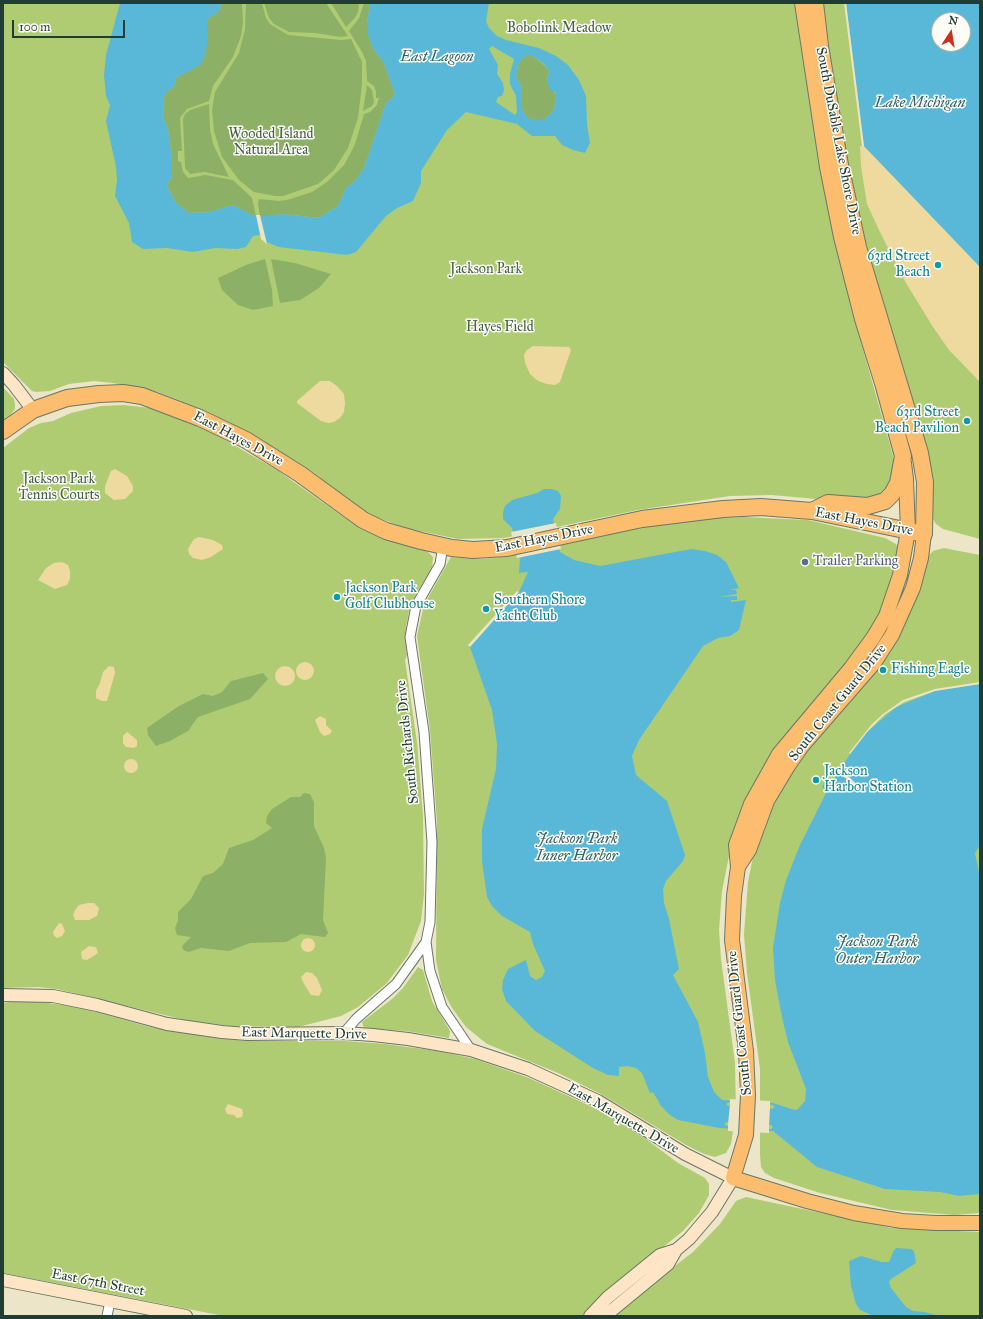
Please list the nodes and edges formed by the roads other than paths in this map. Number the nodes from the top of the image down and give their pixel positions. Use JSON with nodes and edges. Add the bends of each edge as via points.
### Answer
{"nodes":[{"id":1,"x":803,"y":3,"type":"edge"},
{"id":2,"x":815,"y":3,"type":"edge"},
{"id":3,"x":3,"y":373,"type":"edge"},
{"id":4,"x":33,"y":410,"type":"junction"},
{"id":5,"x":3,"y":431,"type":"edge"},
{"id":6,"x":903,"y":456,"type":"junction"},
{"id":7,"x":812,"y":511,"type":"junction"},
{"id":8,"x":908,"y":531,"type":"junction"},
{"id":9,"x":924,"y":534,"type":"junction"},
{"id":10,"x":443,"y":546,"type":"junction"},
{"id":11,"x":738,"y":867,"type":"junction"},
{"id":12,"x":426,"y":942,"type":"junction"},
{"id":13,"x":3,"y":995,"type":"edge"},
{"id":14,"x":344,"y":1034,"type":"junction"},
{"id":15,"x":471,"y":1050,"type":"junction"},
{"id":16,"x":733,"y":1178,"type":"junction"},
{"id":17,"x":980,"y":1223,"type":"edge"},
{"id":18,"x":676,"y":1250,"type":"junction"},
{"id":19,"x":3,"y":1280,"type":"edge"},
{"id":20,"x":110,"y":1301,"type":"junction"},
{"id":21,"x":107,"y":1316,"type":"edge"},
{"id":22,"x":186,"y":1316,"type":"edge"},
{"id":23,"x":590,"y":1316,"type":"edge"},
{"id":24,"x":605,"y":1316,"type":"edge"}],
"edges":[{"from":1,"to":6,"type":"highway","name":"South DuSable Lake Shore Drive","via":[[828,167],[842,237]]},
{"from":2,"to":9,"type":"highway","name":"South DuSable Lake Shore Drive","via":[[840,165],[858,247],[920,453],[925,482]]},
{"from":3,"to":4,"type":"street"},
{"from":4,"to":5,"type":"highway","name":"East Hayes Drive"},
{"from":4,"to":10,"type":"highway","name":"East Hayes Drive","via":[[67,398],[99,394],[123,393],[168,404],[246,440],[300,474],[362,520],[386,531]]},
{"from":6,"to":7,"type":"highway","via":[[898,483],[885,501],[868,506],[828,503]]},
{"from":6,"to":8,"type":"main road","name":"South DuSable Lake Shore Drive"},
{"from":7,"to":8,"type":"highway","name":"East Hayes Drive"},
{"from":7,"to":10,"type":"highway","name":"East Hayes Drive","via":[[761,507],[723,508],[642,519],[507,548],[473,550]]},
{"from":8,"to":9,"type":"highway","name":"East Hayes Drive"},
{"from":8,"to":11,"type":"main road","name":"South Coast Guard Drive","via":[[900,575],[886,616],[851,668],[794,734],[766,774],[738,838]]},
{"from":9,"to":11,"type":"main road","name":"South Coast Guard Drive","via":[[913,588],[892,635],[874,663],[802,746],[788,766],[767,801],[749,850]]},
{"from":10,"to":12,"type":"street","name":"South Richards Drive","via":[[440,564],[416,606],[410,637],[424,732],[432,842],[430,915]]},
{"from":11,"to":16,"type":"main road","name":"South Coast Guard Drive","via":[[732,940],[746,1051],[748,1095],[746,1135]]},
{"from":12,"to":14,"type":"street","name":"South Richards Drive","via":[[396,984],[356,1019]]},
{"from":12,"to":15,"type":"street","name":"South Richards Drive","via":[[430,971],[438,996]]},
{"from":13,"to":14,"type":"street","name":"East Marquette Drive","via":[[53,996],[167,1024],[222,1032]]},
{"from":14,"to":15,"type":"street","name":"East Marquette Drive","via":[[408,1039]]},
{"from":15,"to":16,"type":"street","name":"East Marquette Drive","via":[[528,1069],[598,1101],[685,1154]]},
{"from":16,"to":17,"type":"main road","name":"East Marquette Drive","via":[[854,1213],[902,1221]]},
{"from":16,"to":18,"type":"street","via":[[712,1212]]},
{"from":18,"to":23,"type":"street","via":[[660,1255],[607,1298]]},
{"from":18,"to":24,"type":"street","via":[[668,1264]]},
{"from":19,"to":20,"type":"street","name":"East 67th Street"},
{"from":20,"to":21,"type":"street"},
{"from":20,"to":22,"type":"street","name":"East 67th Street"}]}
